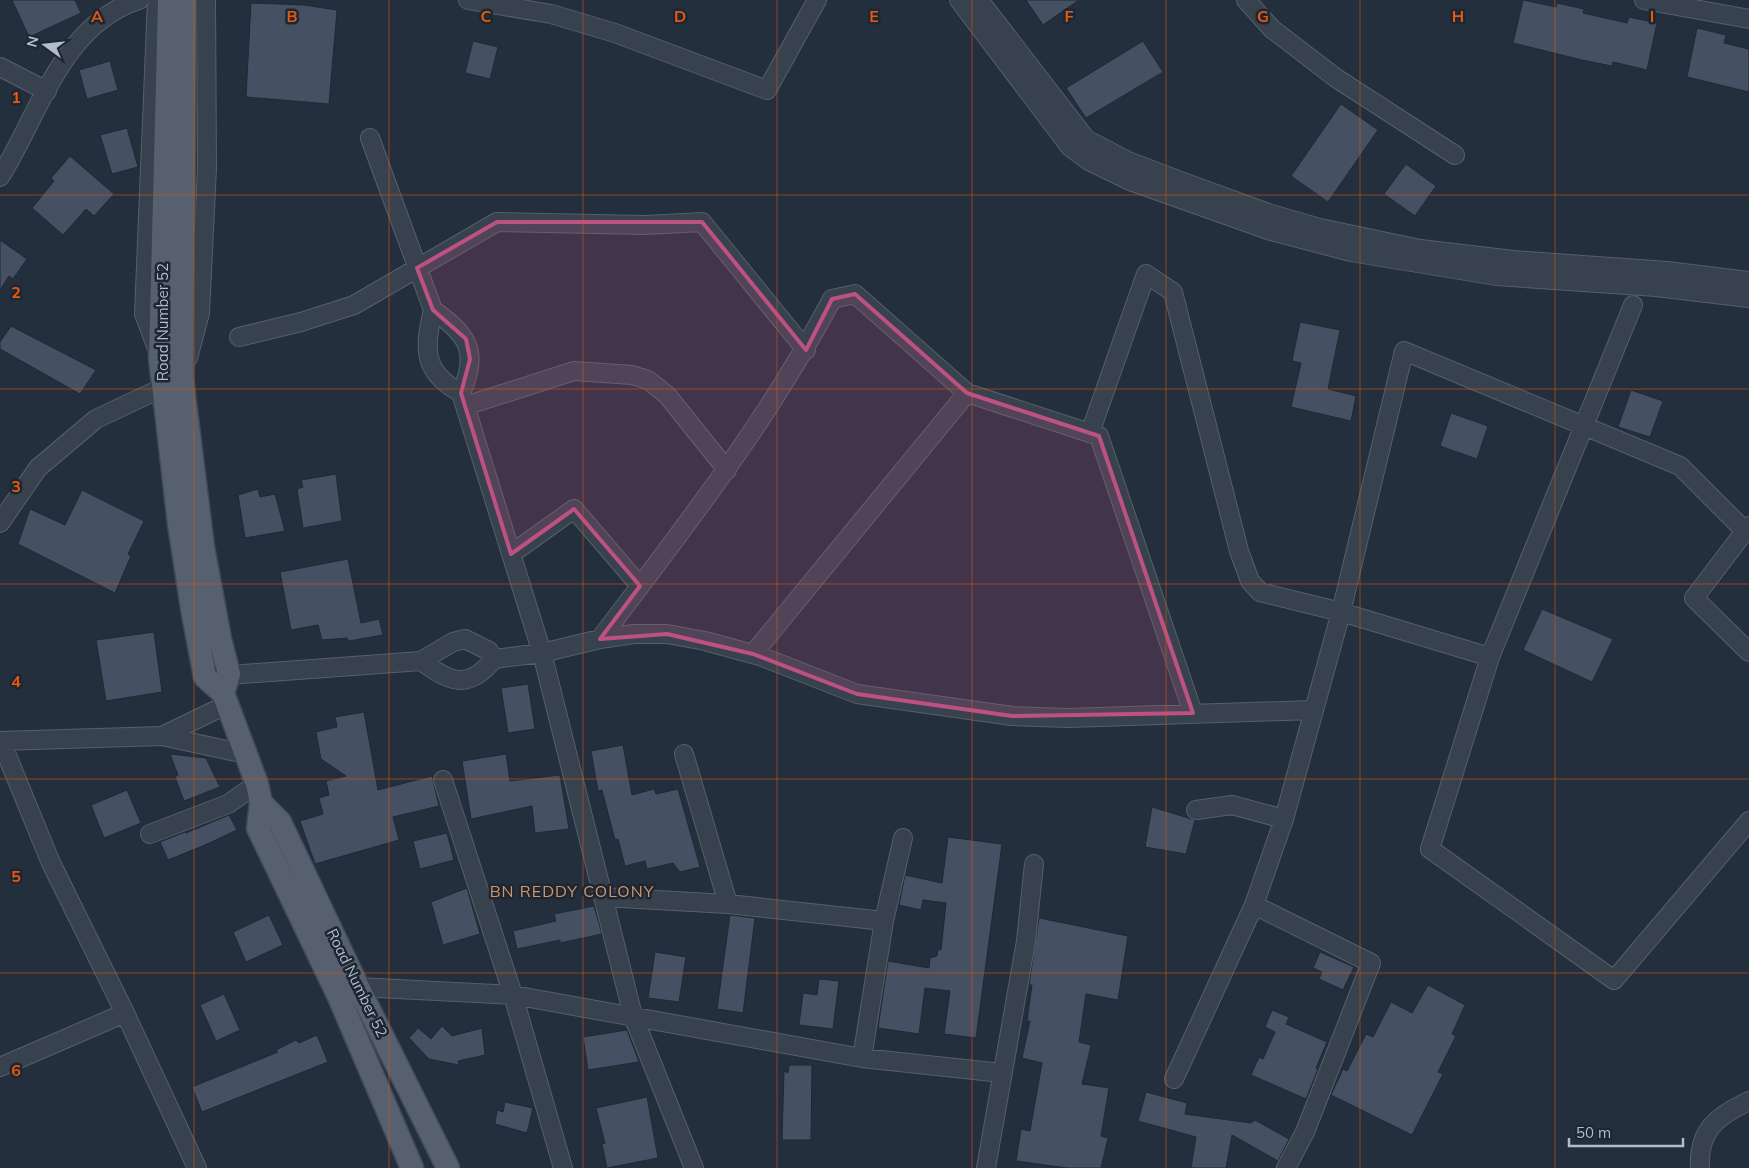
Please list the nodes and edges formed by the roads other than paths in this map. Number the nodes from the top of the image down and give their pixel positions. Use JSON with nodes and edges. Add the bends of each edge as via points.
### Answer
{"nodes":[{"id":1,"x":139,"y":0,"type":"edge"},
{"id":2,"x":156,"y":0,"type":"edge"},
{"id":3,"x":169,"y":0,"type":"edge"},
{"id":4,"x":185,"y":0,"type":"edge"},
{"id":5,"x":206,"y":0,"type":"edge"},
{"id":6,"x":468,"y":0,"type":"edge"},
{"id":7,"x":817,"y":0,"type":"edge"},
{"id":8,"x":959,"y":0,"type":"edge"},
{"id":9,"x":979,"y":0,"type":"edge"},
{"id":10,"x":1246,"y":0,"type":"edge"},
{"id":11,"x":1644,"y":0,"type":"edge"},
{"id":12,"x":1749,"y":20,"type":"edge"},
{"id":13,"x":0,"y":67,"type":"edge"},
{"id":14,"x":47,"y":91,"type":"junction"},
{"id":15,"x":370,"y":138,"type":"dead end"},
{"id":16,"x":1455,"y":155,"type":"dead end"},
{"id":17,"x":0,"y":177,"type":"edge"},
{"id":18,"x":417,"y":268,"type":"junction"},
{"id":19,"x":1749,"y":281,"type":"edge"},
{"id":20,"x":1749,"y":298,"type":"edge"},
{"id":21,"x":1633,"y":305,"type":"dead end"},
{"id":22,"x":433,"y":310,"type":"junction"},
{"id":23,"x":172,"y":317,"type":"junction"},
{"id":24,"x":239,"y":337,"type":"dead end"},
{"id":25,"x":806,"y":350,"type":"junction"},
{"id":26,"x":160,"y":358,"type":"junction"},
{"id":27,"x":173,"y":383,"type":"junction"},
{"id":28,"x":967,"y":393,"type":"junction"},
{"id":29,"x":463,"y":399,"type":"junction"},
{"id":30,"x":1583,"y":426,"type":"junction"},
{"id":31,"x":1090,"y":433,"type":"junction"},
{"id":32,"x":727,"y":470,"type":"junction"},
{"id":33,"x":0,"y":523,"type":"edge"},
{"id":34,"x":1747,"y":528,"type":"edge"},
{"id":35,"x":511,"y":554,"type":"junction"},
{"id":36,"x":640,"y":586,"type":"junction"},
{"id":37,"x":1341,"y":612,"type":"junction"},
{"id":38,"x":600,"y":639,"type":"junction"},
{"id":39,"x":1749,"y":652,"type":"edge"},
{"id":40,"x":542,"y":654,"type":"junction"},
{"id":41,"x":753,"y":654,"type":"junction"},
{"id":42,"x":1490,"y":657,"type":"junction"},
{"id":43,"x":421,"y":660,"type":"junction"},
{"id":44,"x":494,"y":660,"type":"junction"},
{"id":45,"x":226,"y":691,"type":"junction"},
{"id":46,"x":1312,"y":710,"type":"junction"},
{"id":47,"x":1193,"y":713,"type":"junction"},
{"id":48,"x":162,"y":736,"type":"junction"},
{"id":49,"x":1,"y":741,"type":"edge"},
{"id":50,"x":245,"y":754,"type":"junction"},
{"id":51,"x":684,"y":754,"type":"dead end"},
{"id":52,"x":443,"y":780,"type":"dead end"},
{"id":53,"x":259,"y":794,"type":"junction"},
{"id":54,"x":1196,"y":810,"type":"dead end"},
{"id":55,"x":1284,"y":819,"type":"junction"},
{"id":56,"x":1749,"y":821,"type":"edge"},
{"id":57,"x":150,"y":834,"type":"dead end"},
{"id":58,"x":903,"y":838,"type":"dead end"},
{"id":59,"x":1034,"y":864,"type":"dead end"},
{"id":60,"x":603,"y":897,"type":"junction"},
{"id":61,"x":728,"y":904,"type":"junction"},
{"id":62,"x":1254,"y":906,"type":"junction"},
{"id":63,"x":884,"y":921,"type":"junction"},
{"id":64,"x":358,"y":987,"type":"junction"},
{"id":65,"x":513,"y":995,"type":"junction"},
{"id":66,"x":125,"y":1012,"type":"junction"},
{"id":67,"x":633,"y":1016,"type":"junction"},
{"id":68,"x":862,"y":1058,"type":"junction"},
{"id":69,"x":0,"y":1067,"type":"edge"},
{"id":70,"x":1002,"y":1073,"type":"junction"},
{"id":71,"x":1174,"y":1079,"type":"dead end"},
{"id":72,"x":1749,"y":1101,"type":"edge"},
{"id":73,"x":197,"y":1168,"type":"edge"},
{"id":74,"x":412,"y":1168,"type":"edge"},
{"id":75,"x":448,"y":1168,"type":"edge"},
{"id":76,"x":563,"y":1168,"type":"edge"},
{"id":77,"x":694,"y":1168,"type":"edge"},
{"id":78,"x":986,"y":1168,"type":"edge"},
{"id":79,"x":1286,"y":1168,"type":"edge"},
{"id":80,"x":1700,"y":1168,"type":"edge"}],
"edges":[{"from":1,"to":14,"type":"street","via":[[122,5],[81,38],[61,64]]},
{"from":2,"to":26,"type":"street","via":[[144,314]]},
{"from":3,"to":23,"type":"main road","name":"Road Number 52"},
{"from":4,"to":23,"type":"main road","name":"Road Number 52"},
{"from":5,"to":27,"type":"street","via":[[207,168],[200,313]]},
{"from":6,"to":7,"type":"street","via":[[552,14],[615,33],[767,90]]},
{"from":8,"to":20,"type":"street","via":[[1070,147],[1089,161],[1130,181],[1290,236],[1351,252],[1496,276],[1656,287]]},
{"from":9,"to":19,"type":"street","via":[[1086,139],[1128,161],[1204,190],[1320,228],[1420,249]]},
{"from":10,"to":16,"type":"street","via":[[1272,30],[1336,78]]},
{"from":11,"to":12,"type":"street"},
{"from":13,"to":14,"type":"street"},
{"from":14,"to":17,"type":"street"},
{"from":15,"to":18,"type":"street"},
{"from":18,"to":22,"type":"street"},
{"from":18,"to":24,"type":"street","via":[[354,305]]},
{"from":18,"to":25,"type":"street","via":[[497,222],[646,225],[702,222]]},
{"from":21,"to":30,"type":"street"},
{"from":22,"to":29,"type":"street","via":[[427,335],[428,358],[437,376]]},
{"from":22,"to":29,"type":"street","via":[[456,326],[466,339],[470,359]]},
{"from":23,"to":26,"type":"main road","name":"Road Number 52"},
{"from":23,"to":27,"type":"main road","name":"Road Number 52"},
{"from":25,"to":28,"type":"street","via":[[832,299],[855,294]]},
{"from":25,"to":32,"type":"street"},
{"from":26,"to":27,"type":"main road","name":"Road Number 52"},
{"from":27,"to":33,"type":"street","via":[[96,418],[38,468]]},
{"from":27,"to":45,"type":"main road","name":"Road Number 52","via":[[220,639]]},
{"from":27,"to":45,"type":"main road","name":"Road Number 52","via":[[179,524],[205,677]]},
{"from":28,"to":31,"type":"street"},
{"from":28,"to":41,"type":"street"},
{"from":29,"to":32,"type":"street","via":[[574,371],[632,375],[648,380],[667,395]]},
{"from":29,"to":35,"type":"street"},
{"from":30,"to":34,"type":"street","via":[[1680,466]]},
{"from":30,"to":37,"type":"street","via":[[1404,351]]},
{"from":30,"to":42,"type":"street"},
{"from":31,"to":37,"type":"street","via":[[1146,274],[1173,292],[1239,551],[1250,581],[1260,592]]},
{"from":31,"to":47,"type":"street","via":[[1100,436]]},
{"from":32,"to":36,"type":"street"},
{"from":34,"to":39,"type":"street","via":[[1694,598]]},
{"from":35,"to":36,"type":"street","via":[[574,509]]},
{"from":35,"to":40,"type":"street"},
{"from":36,"to":38,"type":"street"},
{"from":37,"to":42,"type":"street"},
{"from":37,"to":46,"type":"street"},
{"from":38,"to":40,"type":"street"},
{"from":38,"to":41,"type":"street","via":[[667,634]]},
{"from":40,"to":44,"type":"street"},
{"from":40,"to":60,"type":"street"},
{"from":41,"to":47,"type":"street","via":[[857,694],[993,713],[1070,718]]},
{"from":42,"to":56,"type":"street","via":[[1430,849],[1614,980]]},
{"from":43,"to":44,"type":"street","via":[[453,642],[465,640],[489,651]]},
{"from":43,"to":44,"type":"street","via":[[451,680],[466,681],[483,673]]},
{"from":43,"to":45,"type":"street"},
{"from":45,"to":48,"type":"street"},
{"from":45,"to":50,"type":"main road","name":"Road Number 52"},
{"from":46,"to":47,"type":"street"},
{"from":46,"to":55,"type":"street"},
{"from":48,"to":49,"type":"street"},
{"from":48,"to":50,"type":"street"},
{"from":49,"to":66,"type":"street","via":[[51,863]]},
{"from":50,"to":53,"type":"main road","name":"Road Number 52"},
{"from":51,"to":61,"type":"street"},
{"from":52,"to":65,"type":"street"},
{"from":53,"to":57,"type":"street"},
{"from":53,"to":64,"type":"main road","name":"Road Number 52","via":[[280,822]]},
{"from":53,"to":74,"type":"main road","name":"Road Number 52","via":[[258,828],[339,997]]},
{"from":54,"to":55,"type":"street","via":[[1232,805]]},
{"from":55,"to":62,"type":"street"},
{"from":58,"to":63,"type":"street"},
{"from":59,"to":70,"type":"street","via":[[1026,941]]},
{"from":60,"to":61,"type":"street"},
{"from":60,"to":67,"type":"street"},
{"from":61,"to":63,"type":"street"},
{"from":62,"to":71,"type":"street"},
{"from":62,"to":79,"type":"street","via":[[1371,963],[1305,1132]]},
{"from":63,"to":68,"type":"street"},
{"from":64,"to":65,"type":"street"},
{"from":64,"to":75,"type":"main road","name":"Road Number 52"},
{"from":65,"to":67,"type":"street"},
{"from":65,"to":76,"type":"street"},
{"from":66,"to":69,"type":"street"},
{"from":66,"to":73,"type":"street"},
{"from":67,"to":68,"type":"street"},
{"from":67,"to":77,"type":"street"},
{"from":68,"to":70,"type":"street"},
{"from":70,"to":78,"type":"street"},
{"from":72,"to":80,"type":"street","via":[[1728,1110],[1711,1124],[1699,1151]]}]}
